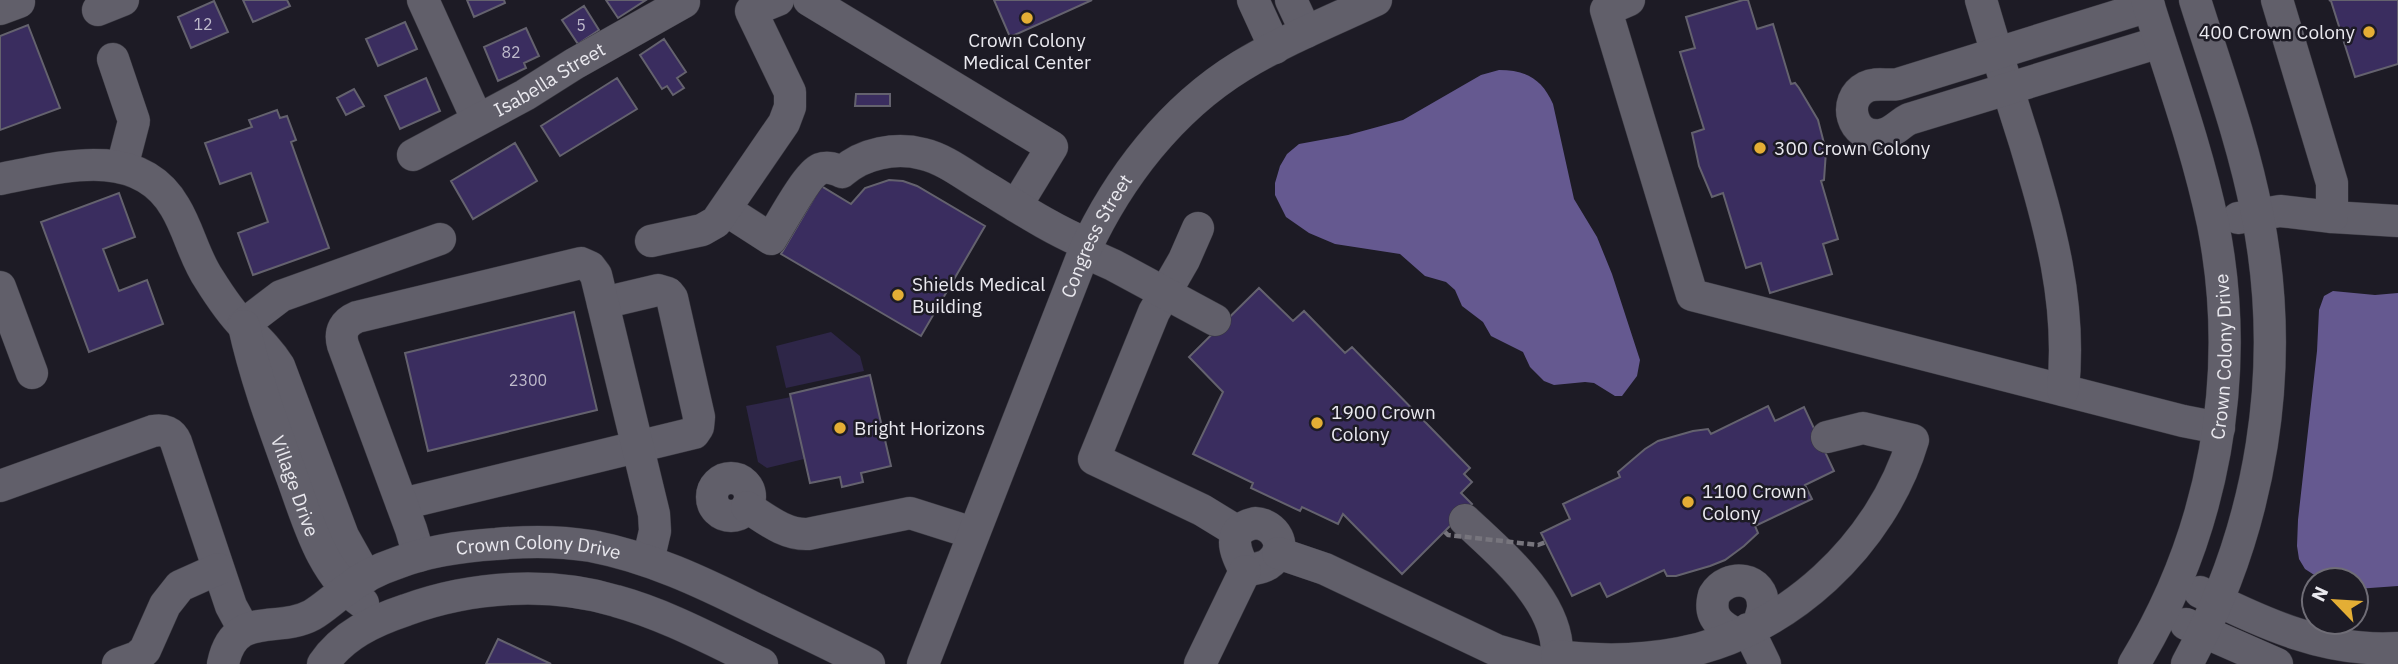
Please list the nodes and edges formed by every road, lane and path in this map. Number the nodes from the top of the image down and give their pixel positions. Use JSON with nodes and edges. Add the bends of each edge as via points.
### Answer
{"nodes":[{"id":1,"x":423,"y":0,"type":"edge"},
{"id":2,"x":778,"y":0,"type":"edge"},
{"id":3,"x":809,"y":0,"type":"edge"},
{"id":4,"x":1253,"y":0,"type":"edge"},
{"id":5,"x":1291,"y":0,"type":"edge"},
{"id":6,"x":1376,"y":0,"type":"edge"},
{"id":7,"x":1629,"y":0,"type":"edge"},
{"id":8,"x":1981,"y":0,"type":"edge"},
{"id":9,"x":2195,"y":0,"type":"edge"},
{"id":10,"x":2277,"y":0,"type":"edge"},
{"id":11,"x":684,"y":2,"type":"edge"},
{"id":12,"x":2148,"y":3,"type":"edge"},
{"id":13,"x":1306,"y":32,"type":"junction"},
{"id":14,"x":2160,"y":42,"type":"junction"},
{"id":15,"x":1275,"y":48,"type":"junction"},
{"id":16,"x":1997,"y":53,"type":"junction"},
{"id":17,"x":113,"y":59,"type":"dead end"},
{"id":18,"x":1879,"y":85,"type":"junction"},
{"id":19,"x":2008,"y":89,"type":"junction"},
{"id":20,"x":478,"y":119,"type":"junction"},
{"id":21,"x":1893,"y":130,"type":"junction"},
{"id":22,"x":414,"y":155,"type":"dead end"},
{"id":23,"x":122,"y":167,"type":"junction"},
{"id":24,"x":0,"y":179,"type":"edge"},
{"id":25,"x":1016,"y":206,"type":"junction"},
{"id":26,"x":726,"y":210,"type":"junction"},
{"id":27,"x":2258,"y":214,"type":"junction"},
{"id":28,"x":2332,"y":218,"type":"junction"},
{"id":29,"x":2398,"y":221,"type":"edge"},
{"id":30,"x":2212,"y":223,"type":"junction"},
{"id":31,"x":1198,"y":228,"type":"dead end"},
{"id":32,"x":440,"y":239,"type":"dead end"},
{"id":33,"x":651,"y":242,"type":"dead end"},
{"id":34,"x":1086,"y":248,"type":"junction"},
{"id":35,"x":0,"y":287,"type":"edge"},
{"id":36,"x":1164,"y":293,"type":"junction"},
{"id":37,"x":603,"y":303,"type":"junction"},
{"id":38,"x":1215,"y":320,"type":"dead end"},
{"id":39,"x":243,"y":325,"type":"junction"},
{"id":40,"x":32,"y":373,"type":"dead end"},
{"id":41,"x":2063,"y":390,"type":"junction"},
{"id":42,"x":2219,"y":428,"type":"junction"},
{"id":43,"x":1827,"y":437,"type":"dead end"},
{"id":44,"x":638,"y":448,"type":"junction"},
{"id":45,"x":0,"y":486,"type":"edge"},
{"id":46,"x":402,"y":504,"type":"junction"},
{"id":47,"x":747,"y":507,"type":"dead end"},
{"id":48,"x":1455,"y":526,"type":"joint"},
{"id":49,"x":1238,"y":532,"type":"junction"},
{"id":50,"x":973,"y":533,"type":"junction"},
{"id":51,"x":1546,"y":542,"type":"dead end"},
{"id":52,"x":1278,"y":553,"type":"junction"},
{"id":53,"x":419,"y":556,"type":"junction"},
{"id":54,"x":648,"y":561,"type":"junction"},
{"id":55,"x":218,"y":569,"type":"junction"},
{"id":56,"x":1245,"y":571,"type":"junction"},
{"id":57,"x":2177,"y":581,"type":"junction"},
{"id":58,"x":356,"y":583,"type":"junction"},
{"id":59,"x":2218,"y":601,"type":"junction"},
{"id":60,"x":2163,"y":612,"type":"junction"},
{"id":61,"x":391,"y":615,"type":"junction"},
{"id":62,"x":259,"y":627,"type":"junction"},
{"id":63,"x":1748,"y":629,"type":"junction"},
{"id":64,"x":2204,"y":633,"type":"junction"},
{"id":65,"x":2398,"y":648,"type":"edge"},
{"id":66,"x":2348,"y":655,"type":"edge"},
{"id":67,"x":1552,"y":661,"type":"edge"},
{"id":68,"x":118,"y":664,"type":"edge"},
{"id":69,"x":223,"y":664,"type":"edge"},
{"id":70,"x":315,"y":664,"type":"edge"},
{"id":71,"x":323,"y":664,"type":"edge"},
{"id":72,"x":762,"y":664,"type":"edge"},
{"id":73,"x":869,"y":664,"type":"edge"},
{"id":74,"x":923,"y":664,"type":"edge"},
{"id":75,"x":1200,"y":664,"type":"edge"},
{"id":76,"x":1765,"y":664,"type":"edge"},
{"id":77,"x":2134,"y":664,"type":"edge"},
{"id":78,"x":2188,"y":664,"type":"edge"},
{"id":79,"x":2277,"y":664,"type":"edge"}],
"edges":[{"from":1,"to":20,"type":"street"},
{"from":2,"to":26,"type":"street","via":[[751,11],[784,76],[790,107]]},
{"from":3,"to":25,"type":"street","via":[[1052,147]]},
{"from":4,"to":15,"type":"street"},
{"from":5,"to":13,"type":"street"},
{"from":6,"to":13,"type":"street","name":"Congress Street"},
{"from":7,"to":41,"type":"street","via":[[1606,10],[1692,295]]},
{"from":8,"to":16,"type":"street"},
{"from":9,"to":27,"type":"street"},
{"from":10,"to":28,"type":"street","via":[[2330,177]]},
{"from":11,"to":20,"type":"street","name":"Isabella Street"},
{"from":12,"to":14,"type":"street","name":"Crown Colony Drive"},
{"from":12,"to":16,"type":"street"},
{"from":13,"to":15,"type":"street","name":"Congress Street"},
{"from":14,"to":19,"type":"street"},
{"from":14,"to":30,"type":"street","name":"Crown Colony Drive"},
{"from":15,"to":34,"type":"street","name":"Congress Street","via":[[1215,84],[1164,132],[1121,183]]},
{"from":16,"to":18,"type":"street","via":[[1898,84]]},
{"from":16,"to":19,"type":"street"},
{"from":17,"to":23,"type":"street","via":[[134,121]]},
{"from":18,"to":21,"type":"street","via":[[1894,92],[1901,102],[1902,115]]},
{"from":18,"to":21,"type":"street","via":[[1858,92],[1852,104],[1853,118],[1868,134]]},
{"from":19,"to":21,"type":"street","via":[[1909,119]]},
{"from":19,"to":41,"type":"street","via":[[2056,255],[2065,331]]},
{"from":20,"to":22,"type":"street","name":"Isabella Street"},
{"from":23,"to":24,"type":"street","name":"Village Drive","via":[[76,165]]},
{"from":23,"to":39,"type":"street","name":"Village Drive","via":[[152,181],[167,196],[208,278]]},
{"from":25,"to":26,"type":"street","via":[[946,163],[914,152],[888,152],[869,156],[842,172],[826,168],[814,173],[771,239]]},
{"from":25,"to":34,"type":"street"},
{"from":26,"to":33,"type":"street","via":[[709,228]]},
{"from":27,"to":28,"type":"street","via":[[2280,211]]},
{"from":27,"to":30,"type":"street"},
{"from":27,"to":59,"type":"street","via":[[2270,323],[2266,418],[2249,511]]},
{"from":28,"to":29,"type":"street"},
{"from":30,"to":42,"type":"street","name":"Crown Colony Drive","via":[[2225,325]]},
{"from":31,"to":36,"type":"street"},
{"from":32,"to":39,"type":"street","via":[[281,296]]},
{"from":34,"to":36,"type":"street"},
{"from":34,"to":50,"type":"street","name":"Congress Street"},
{"from":35,"to":40,"type":"street"},
{"from":36,"to":38,"type":"street"},
{"from":36,"to":49,"type":"street","via":[[1094,459]]},
{"from":37,"to":44,"type":"street"},
{"from":37,"to":44,"type":"street","via":[[658,290],[668,293],[673,302],[699,424],[691,434]]},
{"from":37,"to":46,"type":"street","via":[[594,272],[581,264],[357,317],[346,324],[341,340]]},
{"from":39,"to":58,"type":"street","name":"Village Drive","via":[[259,387],[318,546],[331,570]]},
{"from":41,"to":42,"type":"street"},
{"from":42,"to":57,"type":"street","name":"Crown Colony Drive","via":[[2205,499]]},
{"from":43,"to":63,"type":"street","via":[[1863,428],[1913,440],[1889,497],[1850,553],[1806,595]]},
{"from":44,"to":46,"type":"street"},
{"from":44,"to":54,"type":"street","via":[[655,520]]},
{"from":45,"to":55,"type":"street","via":[[153,431],[165,431],[176,442]]},
{"from":46,"to":53,"type":"street"},
{"from":47,"to":50,"type":"street","via":[[798,534],[909,513]]},
{"from":48,"to":51,"type":"path","bridge":true,"via":[[1448,535],[1538,545]]},
{"from":48,"to":67,"type":"street","via":[[1500,553],[1529,586],[1557,637]]},
{"from":49,"to":52,"type":"street","via":[[1252,523],[1267,525],[1278,538]]},
{"from":49,"to":56,"type":"street","via":[[1235,548]]},
{"from":50,"to":74,"type":"street","name":"Congress Street"},
{"from":52,"to":56,"type":"street","via":[[1269,564]]},
{"from":52,"to":67,"type":"street","via":[[1325,569],[1508,655]]},
{"from":53,"to":54,"type":"street","name":"Crown Colony Drive","via":[[478,545],[547,543],[588,546]]},
{"from":53,"to":58,"type":"street","name":"Crown Colony Drive"},
{"from":54,"to":73,"type":"street","name":"Crown Colony Drive","via":[[708,585]]},
{"from":55,"to":62,"type":"street","via":[[231,606]]},
{"from":55,"to":68,"type":"street","via":[[180,586],[165,605],[145,650]]},
{"from":56,"to":75,"type":"street"},
{"from":57,"to":59,"type":"street"},
{"from":57,"to":60,"type":"street","name":"Crown Colony Drive"},
{"from":58,"to":61,"type":"street","name":"Village Drive","via":[[363,603]]},
{"from":58,"to":62,"type":"street","name":"Crown Colony Drive","via":[[308,617]]},
{"from":59,"to":64,"type":"street"},
{"from":59,"to":66,"type":"street"},
{"from":60,"to":64,"type":"street"},
{"from":60,"to":77,"type":"street","name":"Crown Colony Drive"},
{"from":61,"to":71,"type":"street","name":"Crown Colony Drive","via":[[345,639]]},
{"from":61,"to":72,"type":"street","name":"Crown Colony Drive","via":[[433,601],[484,592],[581,593],[670,620]]},
{"from":62,"to":69,"type":"street","via":[[230,644]]},
{"from":62,"to":70,"type":"street","via":[[286,626],[302,637]]},
{"from":63,"to":67,"type":"street","via":[[1698,649],[1646,659]]},
{"from":63,"to":76,"type":"street"},
{"from":64,"to":78,"type":"street"},
{"from":64,"to":79,"type":"street"},
{"from":65,"to":66,"type":"street"}]}
